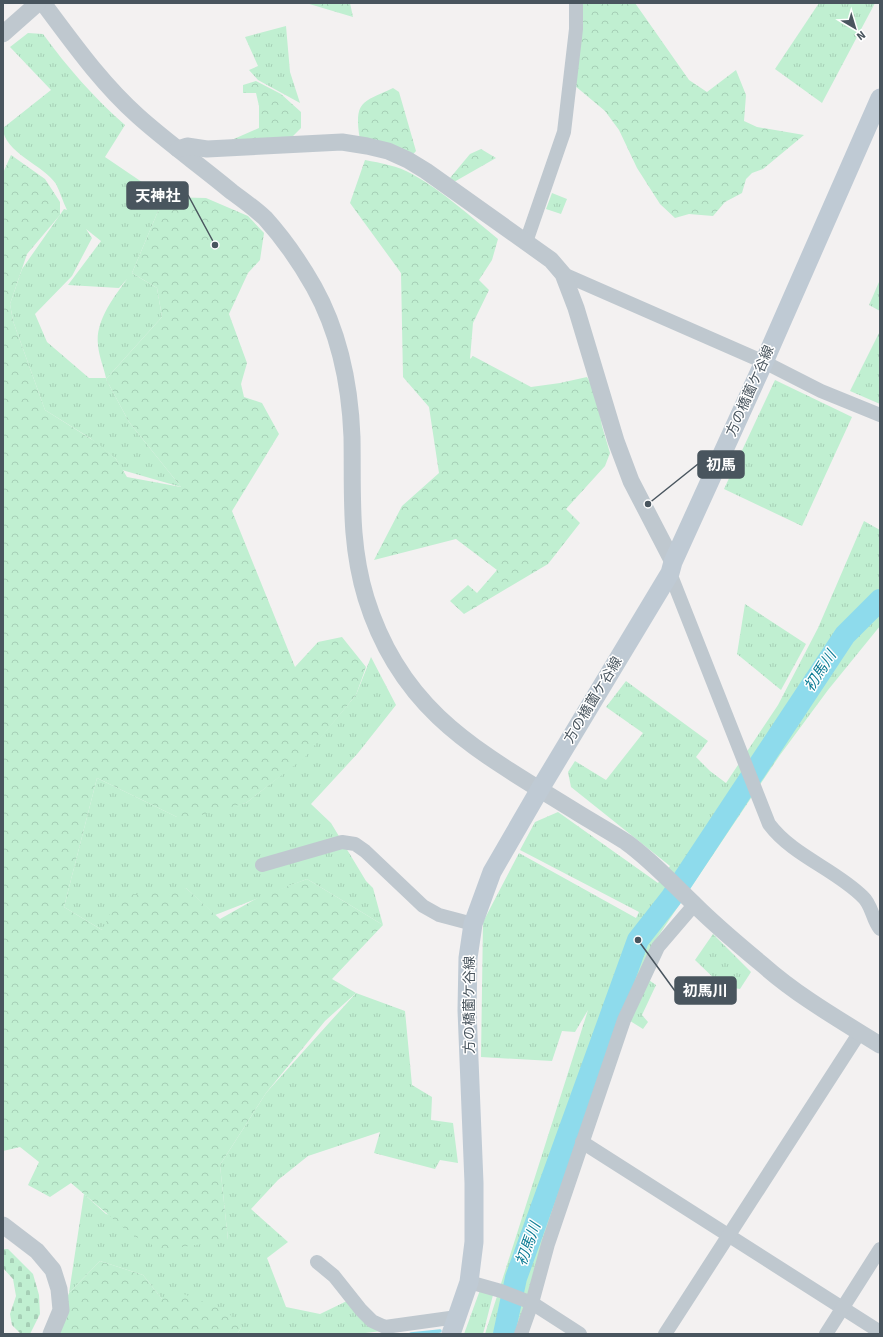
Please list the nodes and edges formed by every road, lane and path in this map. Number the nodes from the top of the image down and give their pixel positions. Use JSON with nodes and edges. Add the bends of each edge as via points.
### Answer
{"nodes":[{"id":1,"x":38,"y":3,"type":"edge"},
{"id":2,"x":43,"y":3,"type":"edge"},
{"id":3,"x":576,"y":3,"type":"edge"},
{"id":4,"x":3,"y":34,"type":"edge"},
{"id":5,"x":880,"y":98,"type":"edge"},
{"id":6,"x":178,"y":149,"type":"junction"},
{"id":7,"x":526,"y":242,"type":"junction"},
{"id":8,"x":563,"y":274,"type":"junction"},
{"id":9,"x":764,"y":362,"type":"junction"},
{"id":10,"x":880,"y":415,"type":"edge"},
{"id":11,"x":671,"y":567,"type":"junction"},
{"id":12,"x":540,"y":789,"type":"junction"},
{"id":13,"x":262,"y":865,"type":"dead end"},
{"id":14,"x":692,"y":902,"type":"junction"},
{"id":15,"x":473,"y":924,"type":"junction"},
{"id":16,"x":880,"y":929,"type":"edge"},
{"id":17,"x":860,"y":1032,"type":"junction"},
{"id":18,"x":880,"y":1045,"type":"edge"},
{"id":19,"x":582,"y":1142,"type":"junction"},
{"id":20,"x":3,"y":1225,"type":"edge"},
{"id":21,"x":729,"y":1236,"type":"junction"},
{"id":22,"x":880,"y":1249,"type":"edge"},
{"id":23,"x":317,"y":1262,"type":"dead end"},
{"id":24,"x":469,"y":1282,"type":"junction"},
{"id":25,"x":530,"y":1302,"type":"junction"},
{"id":26,"x":843,"y":1308,"type":"junction"},
{"id":27,"x":454,"y":1326,"type":"edge"},
{"id":28,"x":880,"y":1332,"type":"edge"},
{"id":29,"x":51,"y":1334,"type":"edge"},
{"id":30,"x":521,"y":1334,"type":"edge"},
{"id":31,"x":580,"y":1334,"type":"edge"},
{"id":32,"x":666,"y":1334,"type":"edge"},
{"id":33,"x":826,"y":1334,"type":"edge"}],
"edges":[{"from":1,"to":4,"type":"street"},
{"from":2,"to":6,"type":"street","via":[[113,92]]},
{"from":3,"to":7,"type":"street","via":[[576,29],[564,132]]},
{"from":5,"to":9,"type":"main road","name":"方の橋薗ケ谷線"},
{"from":6,"to":7,"type":"street","via":[[187,146],[207,149],[342,142],[388,151],[426,171]]},
{"from":6,"to":12,"type":"street","via":[[264,218],[299,262],[336,335],[350,407],[352,529],[360,575],[376,625],[396,664],[419,696],[449,727],[488,757]]},
{"from":7,"to":8,"type":"street","via":[[551,260]]},
{"from":8,"to":9,"type":"street"},
{"from":8,"to":11,"type":"street","via":[[576,308],[616,441],[631,481]]},
{"from":9,"to":10,"type":"street","via":[[822,391]]},
{"from":9,"to":11,"type":"main road","name":"方の橋薗ケ谷線"},
{"from":11,"to":12,"type":"main road","name":"方の橋薗ケ谷線"},
{"from":11,"to":16,"type":"street","via":[[768,824],[776,833],[865,898]]},
{"from":12,"to":14,"type":"street","via":[[628,843]]},
{"from":12,"to":15,"type":"main road","name":"方の橋薗ケ谷線","via":[[492,872]]},
{"from":13,"to":15,"type":"street","via":[[342,842],[355,844],[423,906],[439,915]]},
{"from":14,"to":17,"type":"street","via":[[767,969]]},
{"from":14,"to":19,"type":"street","via":[[658,947],[646,971],[624,1020]]},
{"from":15,"to":24,"type":"main road","name":"方の橋薗ケ谷線","via":[[468,958],[466,1010],[474,1183],[474,1242]]},
{"from":17,"to":18,"type":"street"},
{"from":17,"to":21,"type":"street"},
{"from":19,"to":21,"type":"street"},
{"from":19,"to":25,"type":"street"},
{"from":20,"to":29,"type":"street","via":[[37,1251],[53,1270],[59,1289],[60,1310]]},
{"from":21,"to":26,"type":"street"},
{"from":21,"to":32,"type":"street"},
{"from":22,"to":26,"type":"street"},
{"from":23,"to":27,"type":"street","via":[[334,1276],[361,1310],[385,1327]]},
{"from":24,"to":25,"type":"street"},
{"from":24,"to":27,"type":"main road","name":"方の橋薗ケ谷線"},
{"from":25,"to":30,"type":"street"},
{"from":25,"to":31,"type":"street"},
{"from":26,"to":28,"type":"street"},
{"from":26,"to":33,"type":"street"}]}
